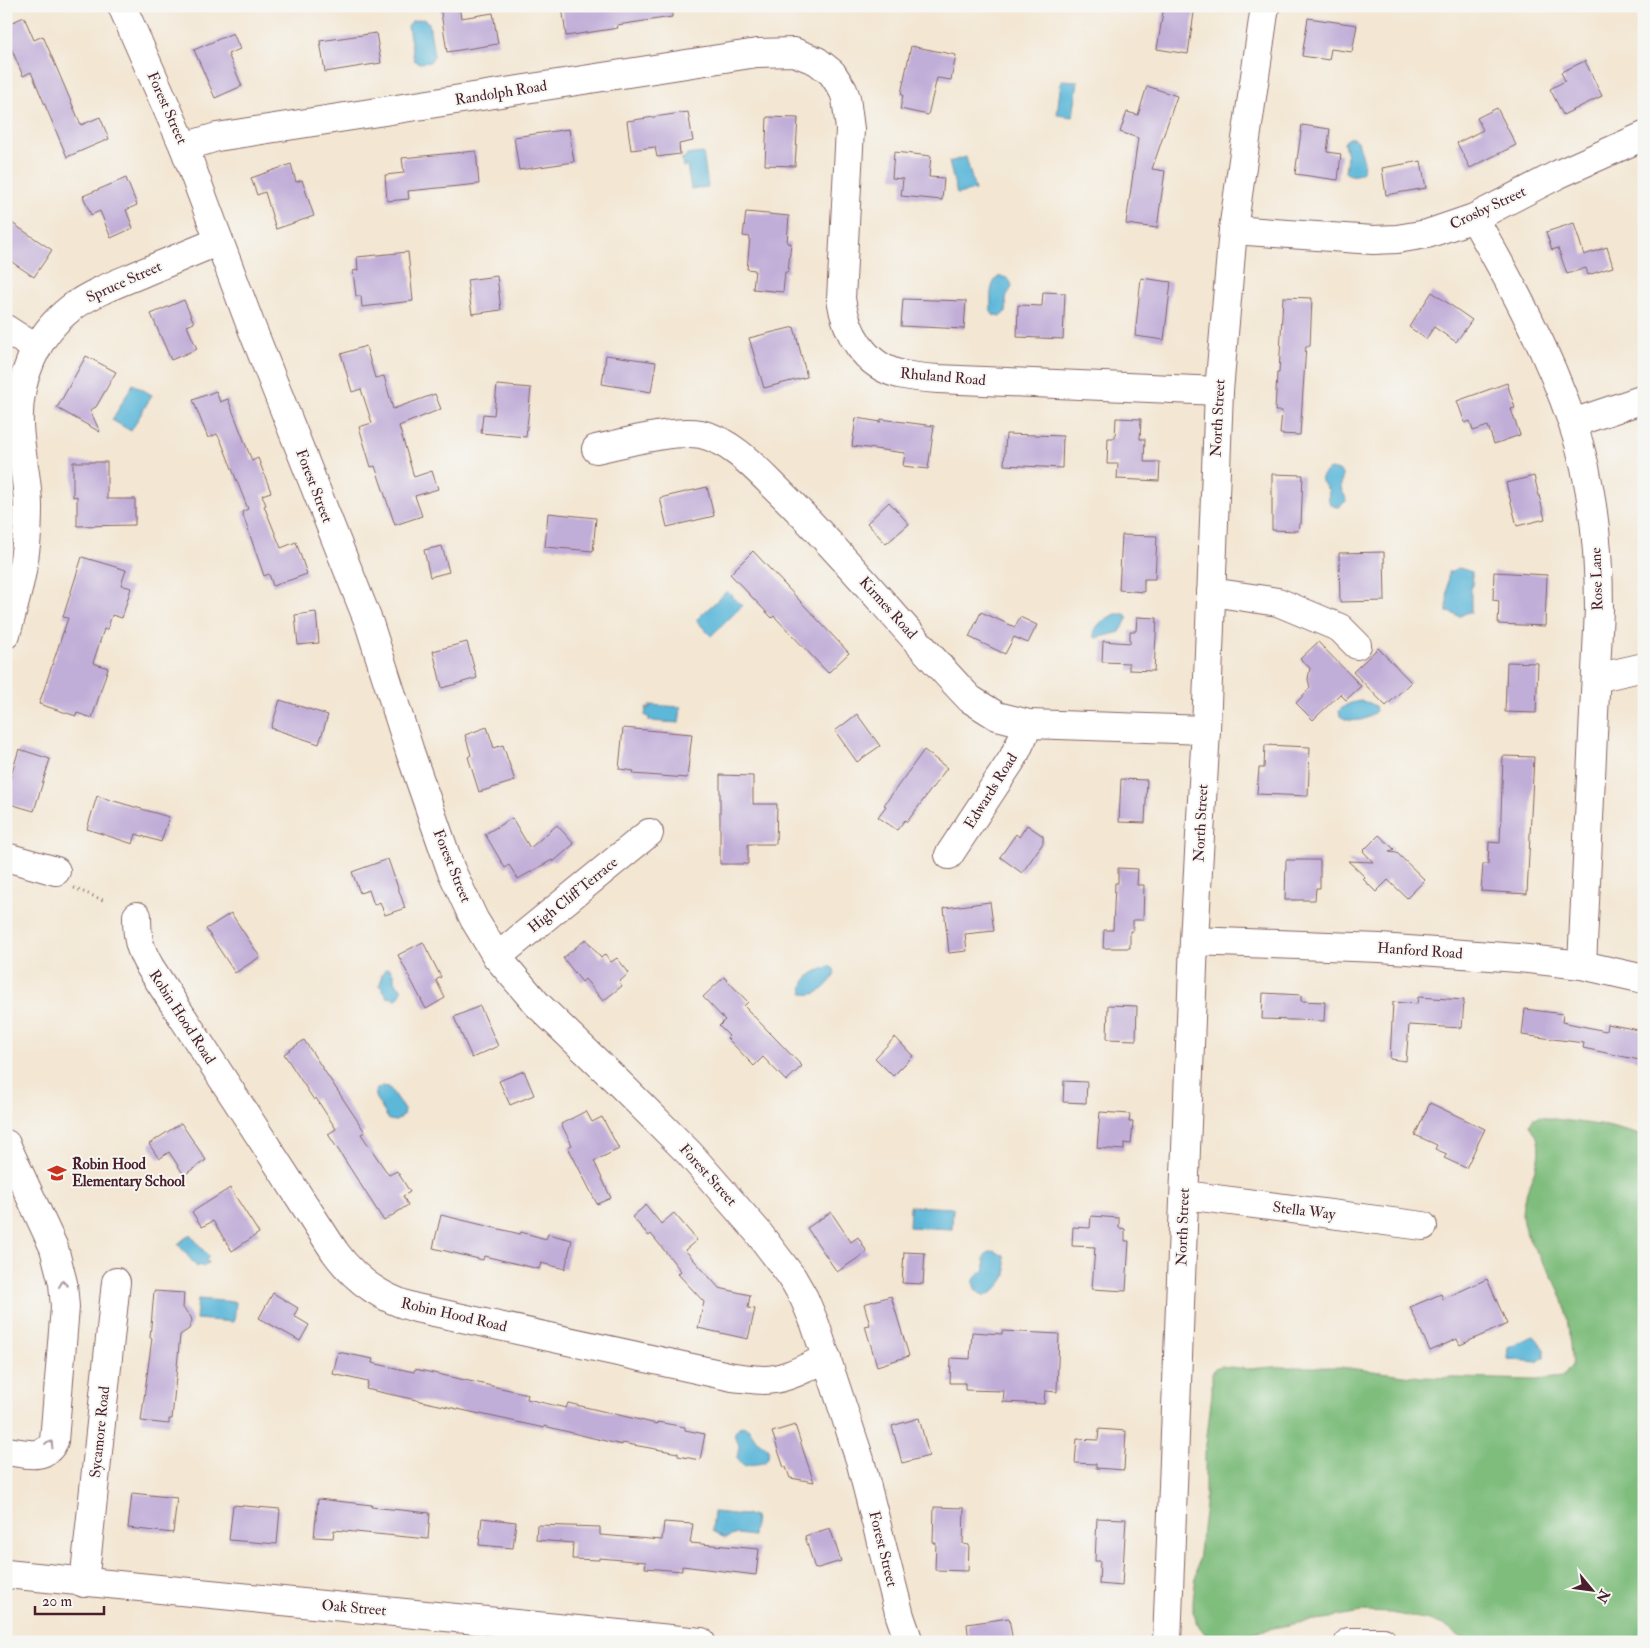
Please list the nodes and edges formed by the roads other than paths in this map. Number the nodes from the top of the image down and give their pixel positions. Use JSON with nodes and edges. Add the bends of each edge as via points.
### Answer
{"nodes":[{"id":1,"x":122,"y":6,"type":"edge"},
{"id":2,"x":1265,"y":6,"type":"edge"},
{"id":3,"x":817,"y":61,"type":"joint"},
{"id":4,"x":1644,"y":136,"type":"edge"},
{"id":5,"x":184,"y":147,"type":"junction"},
{"id":6,"x":1474,"y":218,"type":"junction"},
{"id":7,"x":1233,"y":230,"type":"junction"},
{"id":8,"x":219,"y":241,"type":"junction"},
{"id":9,"x":6,"y":329,"type":"edge"},
{"id":10,"x":37,"y":349,"type":"junction"},
{"id":11,"x":1219,"y":390,"type":"junction"},
{"id":12,"x":1644,"y":399,"type":"edge"},
{"id":13,"x":1573,"y":423,"type":"junction"},
{"id":14,"x":596,"y":449,"type":"dead end"},
{"id":15,"x":16,"y":554,"type":"edge"},
{"id":16,"x":1211,"y":592,"type":"junction"},
{"id":17,"x":6,"y":634,"type":"edge"},
{"id":18,"x":1357,"y":645,"type":"dead end"},
{"id":19,"x":1644,"y":667,"type":"edge"},
{"id":20,"x":1596,"y":678,"type":"junction"},
{"id":21,"x":1029,"y":724,"type":"junction"},
{"id":22,"x":1206,"y":730,"type":"junction"},
{"id":23,"x":648,"y":833,"type":"dead end"},
{"id":24,"x":949,"y":855,"type":"dead end"},
{"id":25,"x":6,"y":857,"type":"edge"},
{"id":26,"x":56,"y":871,"type":"road end"},
{"id":27,"x":137,"y":916,"type":"dead end"},
{"id":28,"x":1194,"y":941,"type":"junction"},
{"id":29,"x":497,"y":957,"type":"junction"},
{"id":30,"x":1582,"y":965,"type":"junction"},
{"id":31,"x":1644,"y":979,"type":"edge"},
{"id":32,"x":6,"y":1144,"type":"edge"},
{"id":33,"x":1185,"y":1195,"type":"junction"},
{"id":34,"x":1423,"y":1226,"type":"dead end"},
{"id":35,"x":116,"y":1282,"type":"dead end"},
{"id":36,"x":827,"y":1358,"type":"junction"},
{"id":37,"x":6,"y":1451,"type":"edge"},
{"id":38,"x":6,"y":1574,"type":"edge"},
{"id":39,"x":84,"y":1582,"type":"junction"},
{"id":40,"x":701,"y":1642,"type":"edge"},
{"id":41,"x":909,"y":1642,"type":"edge"},
{"id":42,"x":1167,"y":1642,"type":"edge"},
{"id":43,"x":1349,"y":1642,"type":"edge"},
{"id":44,"x":1384,"y":1642,"type":"edge"}],
"edges":[{"from":1,"to":5,"type":"street","name":"Forest Street"},
{"from":2,"to":7,"type":"street","name":"North Street"},
{"from":3,"to":5,"type":"street","name":"Randolph Road","via":[[794,52],[757,53],[226,136]]},
{"from":3,"to":11,"type":"street","name":"Rhuland Road","via":[[838,81],[849,107],[841,299],[849,330],[874,362],[899,374],[938,379]]},
{"from":4,"to":6,"type":"street","name":"Crosby Street","via":[[1559,174]]},
{"from":5,"to":8,"type":"street","name":"Forest Street"},
{"from":6,"to":7,"type":"street","name":"Crosby Street","via":[[1427,234],[1385,240]]},
{"from":6,"to":13,"type":"street","name":"Rose Lane","via":[[1532,326]]},
{"from":7,"to":11,"type":"street","name":"North Street"},
{"from":8,"to":10,"type":"street","name":"Spruce Street","via":[[78,303],[63,315]]},
{"from":8,"to":29,"type":"street","name":"Forest Street","via":[[369,623],[451,870],[474,919]]},
{"from":9,"to":10,"type":"street"},
{"from":10,"to":15,"type":"street","name":"Spruce Street","via":[[25,376],[19,413],[28,494]]},
{"from":11,"to":16,"type":"street","name":"North Street"},
{"from":12,"to":13,"type":"street"},
{"from":13,"to":20,"type":"street","name":"Rose Lane","via":[[1582,455],[1596,544],[1599,600]]},
{"from":14,"to":21,"type":"street","name":"Kirmes Road","via":[[682,433],[706,436],[724,444],[757,470],[813,525],[970,698],[996,716]]},
{"from":15,"to":17,"type":"street","name":"Spruce Street","via":[[15,604]]},
{"from":16,"to":18,"type":"street","via":[[1278,602],[1340,628]]},
{"from":16,"to":22,"type":"street","name":"North Street"},
{"from":19,"to":20,"type":"street"},
{"from":20,"to":30,"type":"street","name":"Rose Lane"},
{"from":21,"to":22,"type":"street","name":"Kirmes Road"},
{"from":21,"to":24,"type":"street","name":"Edwards Road","via":[[1013,758]]},
{"from":22,"to":28,"type":"street","name":"North Street"},
{"from":23,"to":29,"type":"street","name":"High Cliff Terrace"},
{"from":25,"to":26,"type":"street"},
{"from":27,"to":36,"type":"street","name":"Robin Hood Road","via":[[138,942],[150,968],[335,1252],[353,1275],[376,1292],[416,1308],[733,1377],[778,1378]]},
{"from":28,"to":30,"type":"street","name":"Hanford Road","via":[[1380,948]]},
{"from":28,"to":33,"type":"street","name":"North Street"},
{"from":29,"to":36,"type":"street","name":"Forest Street","via":[[537,1004],[689,1153],[757,1230],[804,1298]]},
{"from":30,"to":31,"type":"street","name":"Hanford Road"},
{"from":37,"to":32,"type":"street","one_way":true,"via":[[40,1454],[52,1444],[64,1307],[62,1277],[54,1248]]},
{"from":33,"to":34,"type":"street","name":"Stella Way"},
{"from":33,"to":42,"type":"street","name":"North Street"},
{"from":35,"to":39,"type":"street","name":"Sycamore Road"},
{"from":36,"to":41,"type":"street","name":"Forest Street","via":[[865,1477]]},
{"from":38,"to":39,"type":"street","name":"Oak Street"},
{"from":39,"to":40,"type":"street","name":"Oak Street"},
{"from":43,"to":44,"type":"street"}]}
